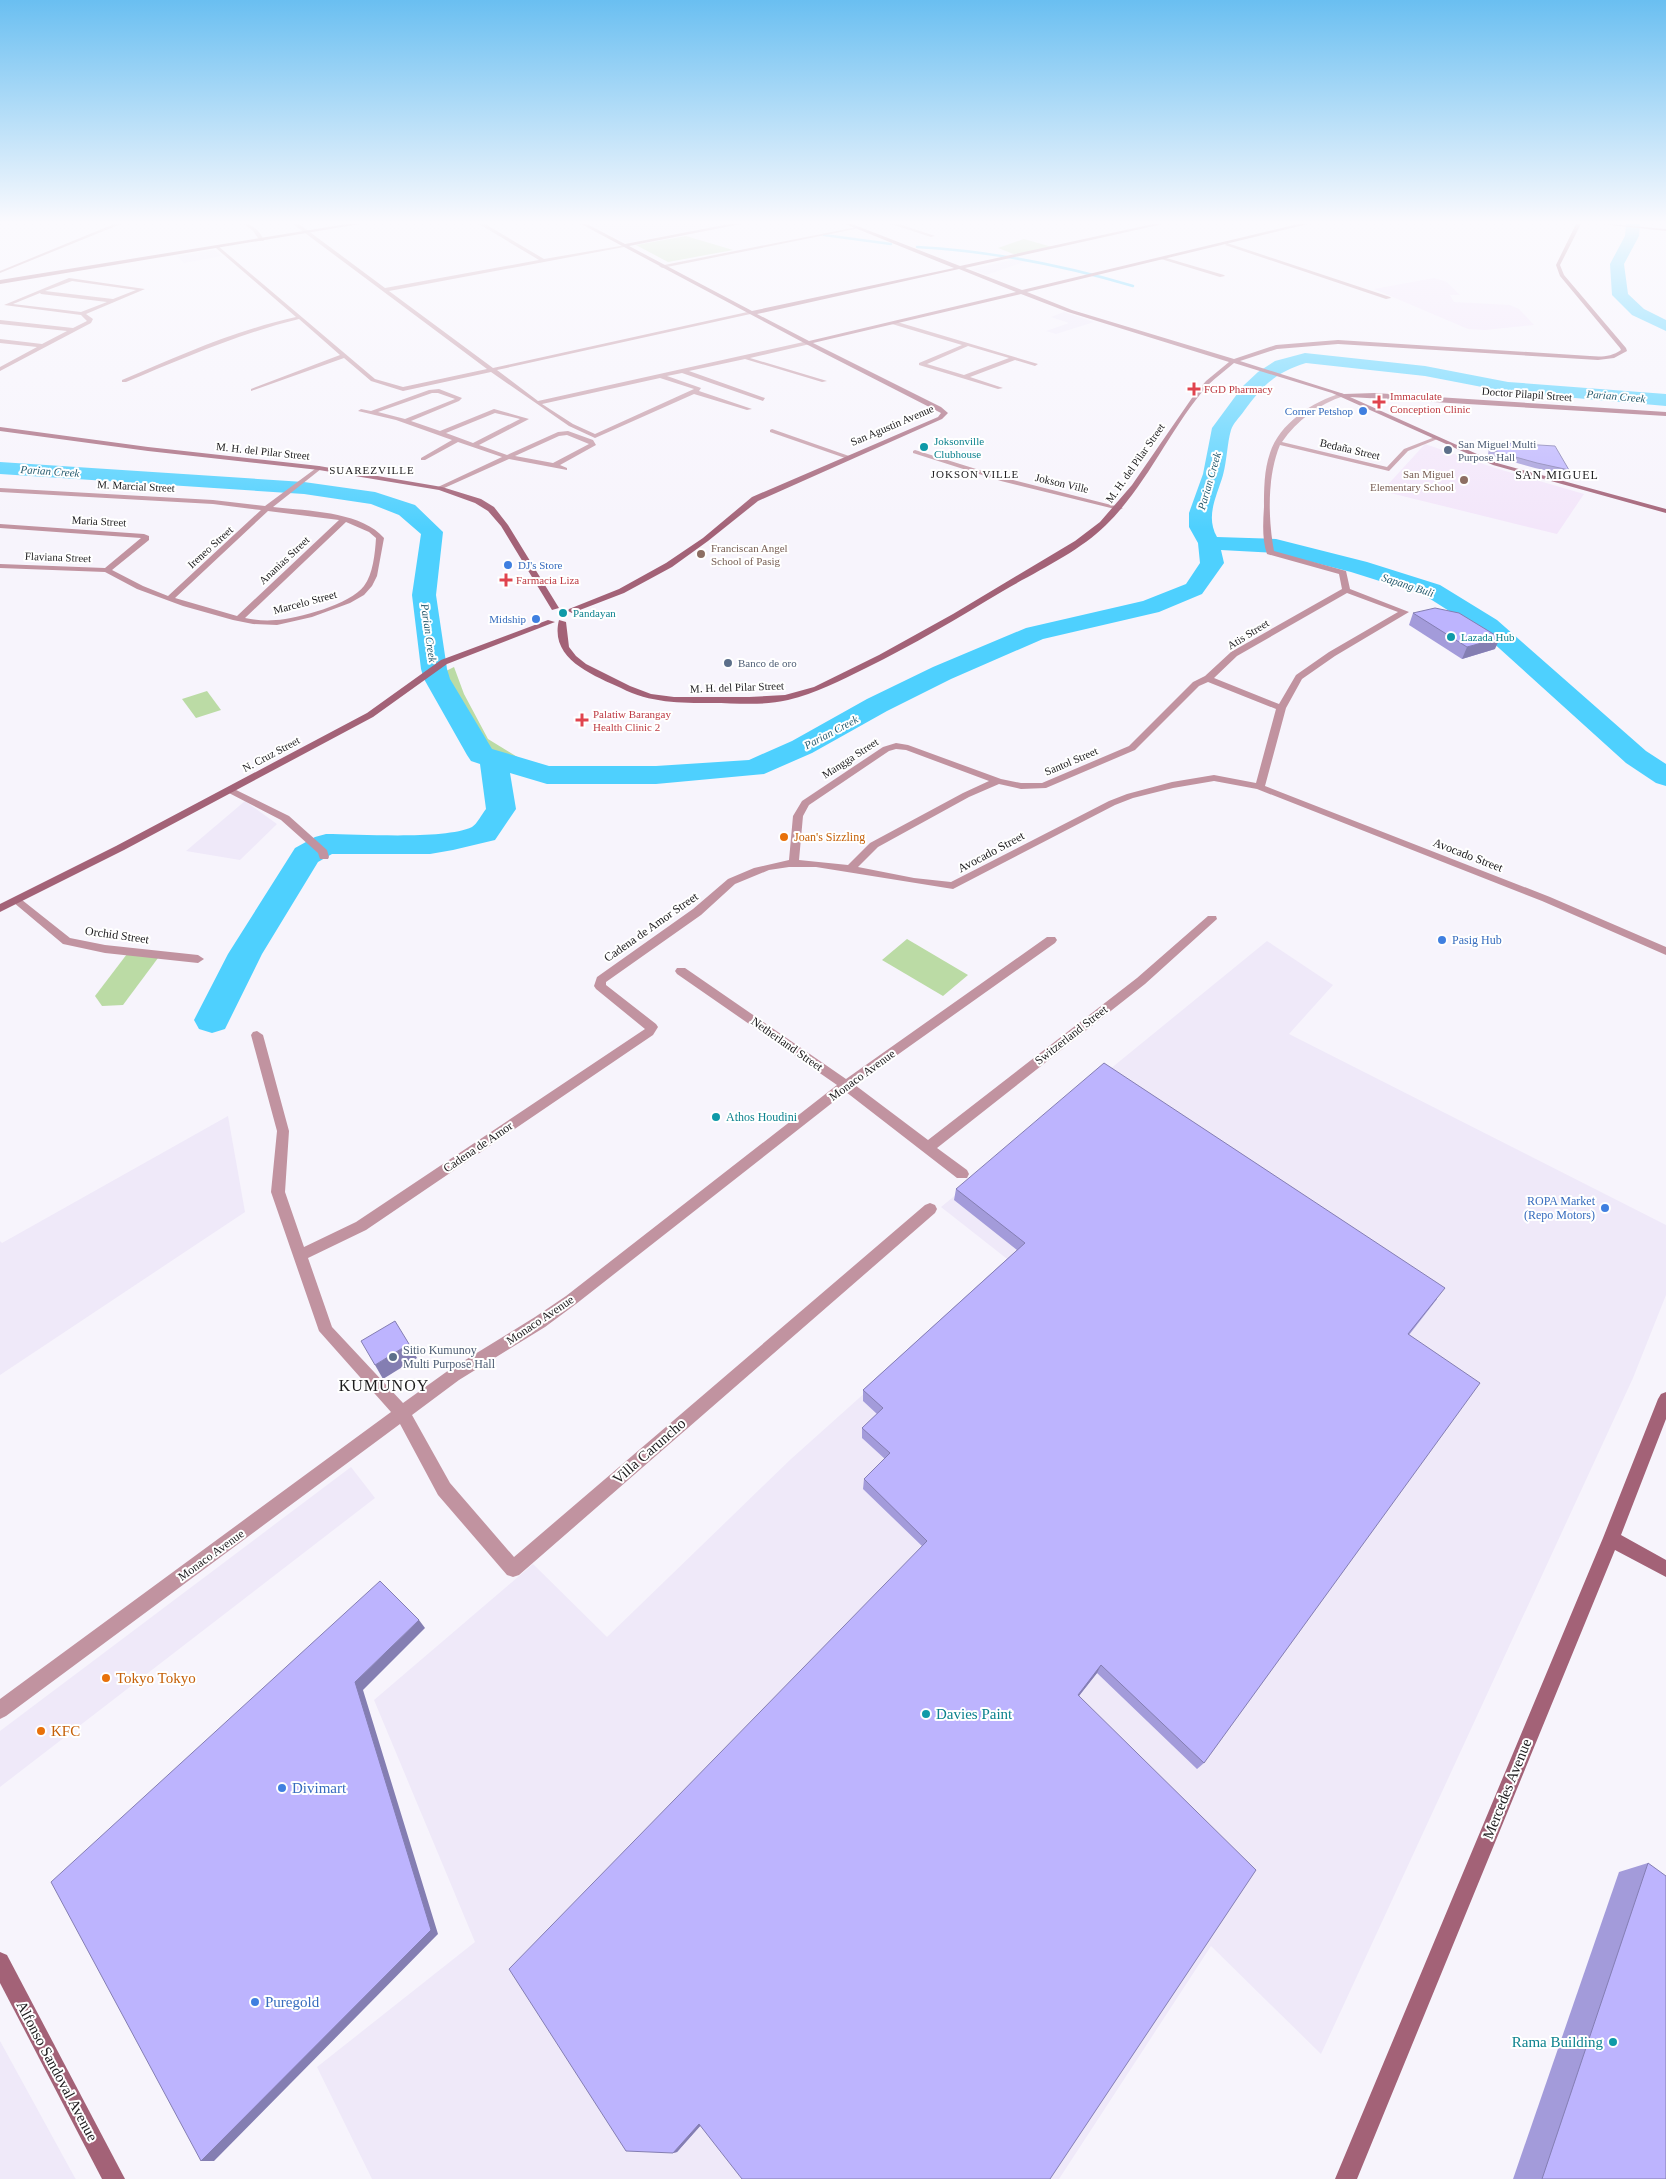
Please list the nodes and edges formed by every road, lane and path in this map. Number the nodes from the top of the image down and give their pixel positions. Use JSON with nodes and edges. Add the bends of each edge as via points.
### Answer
{"nodes":[{"id":1,"x":33,"y":326,"type":"edge"},
{"id":2,"x":81,"y":326,"type":"edge"},
{"id":3,"x":262,"y":326,"type":"edge"},
{"id":4,"x":310,"y":326,"type":"edge"},
{"id":5,"x":433,"y":326,"type":"edge"},
{"id":6,"x":694,"y":326,"type":"edge"},
{"id":7,"x":776,"y":326,"type":"edge"},
{"id":8,"x":879,"y":326,"type":"edge"},
{"id":9,"x":907,"y":326,"type":"edge"},
{"id":10,"x":1115,"y":326,"type":"edge"},
{"id":11,"x":1604,"y":326,"type":"edge"},
{"id":12,"x":72,"y":330,"type":"junction"},
{"id":13,"x":0,"y":341,"type":"edge"},
{"id":14,"x":808,"y":343,"type":"junction"},
{"id":15,"x":969,"y":344,"type":"junction"},
{"id":16,"x":42,"y":346,"type":"junction"},
{"id":17,"x":343,"y":356,"type":"junction"},
{"id":18,"x":746,"y":358,"type":"junction"},
{"id":19,"x":1015,"y":358,"type":"junction"},
{"id":20,"x":1232,"y":362,"type":"junction"},
{"id":21,"x":1034,"y":364,"type":"dead end"},
{"id":22,"x":0,"y":369,"type":"edge"},
{"id":23,"x":492,"y":370,"type":"junction"},
{"id":24,"x":684,"y":372,"type":"junction"},
{"id":25,"x":661,"y":376,"type":"junction"},
{"id":26,"x":964,"y":377,"type":"junction"},
{"id":27,"x":124,"y":381,"type":"dead end"},
{"id":28,"x":824,"y":381,"type":"dead end"},
{"id":29,"x":1000,"y":388,"type":"dead end"},
{"id":30,"x":253,"y":390,"type":"dead end"},
{"id":31,"x":695,"y":392,"type":"junction"},
{"id":32,"x":1342,"y":395,"type":"junction"},
{"id":33,"x":763,"y":399,"type":"dead end"},
{"id":34,"x":537,"y":404,"type":"junction"},
{"id":35,"x":749,"y":410,"type":"dead end"},
{"id":36,"x":361,"y":411,"type":"dead end"},
{"id":37,"x":373,"y":412,"type":"junction"},
{"id":38,"x":1666,"y":414,"type":"edge"},
{"id":39,"x":404,"y":422,"type":"junction"},
{"id":40,"x":0,"y":429,"type":"edge"},
{"id":41,"x":772,"y":431,"type":"dead end"},
{"id":42,"x":440,"y":433,"type":"junction"},
{"id":43,"x":1437,"y":438,"type":"junction"},
{"id":44,"x":459,"y":440,"type":"junction"},
{"id":45,"x":475,"y":444,"type":"junction"},
{"id":46,"x":1278,"y":444,"type":"junction"},
{"id":47,"x":915,"y":452,"type":"dead end"},
{"id":48,"x":506,"y":456,"type":"junction"},
{"id":49,"x":847,"y":457,"type":"junction"},
{"id":50,"x":423,"y":459,"type":"dead end"},
{"id":51,"x":555,"y":465,"type":"junction"},
{"id":52,"x":319,"y":468,"type":"junction"},
{"id":53,"x":565,"y":469,"type":"dead end"},
{"id":54,"x":440,"y":488,"type":"junction"},
{"id":55,"x":0,"y":490,"type":"edge"},
{"id":56,"x":1119,"y":508,"type":"junction"},
{"id":57,"x":269,"y":510,"type":"junction"},
{"id":58,"x":1666,"y":511,"type":"edge"},
{"id":59,"x":345,"y":518,"type":"junction"},
{"id":60,"x":0,"y":526,"type":"edge"},
{"id":61,"x":0,"y":566,"type":"edge"},
{"id":62,"x":107,"y":570,"type":"junction"},
{"id":63,"x":1346,"y":590,"type":"junction"},
{"id":64,"x":169,"y":599,"type":"junction"},
{"id":65,"x":555,"y":608,"type":"junction"},
{"id":66,"x":572,"y":611,"type":"junction"},
{"id":67,"x":239,"y":618,"type":"junction"},
{"id":68,"x":551,"y":622,"type":"junction"},
{"id":69,"x":562,"y":622,"type":"junction"},
{"id":70,"x":1208,"y":678,"type":"junction"},
{"id":71,"x":1281,"y":708,"type":"junction"},
{"id":72,"x":998,"y":781,"type":"junction"},
{"id":73,"x":1260,"y":787,"type":"junction"},
{"id":74,"x":230,"y":790,"type":"junction"},
{"id":75,"x":321,"y":852,"type":"dead end"},
{"id":76,"x":794,"y":863,"type":"junction"},
{"id":77,"x":850,"y":868,"type":"junction"},
{"id":78,"x":726,"y":885,"type":"joint"},
{"id":79,"x":17,"y":900,"type":"junction"},
{"id":80,"x":0,"y":908,"type":"edge"},
{"id":81,"x":1212,"y":919,"type":"dead end"},
{"id":82,"x":1051,"y":940,"type":"dead end"},
{"id":83,"x":1666,"y":951,"type":"edge"},
{"id":84,"x":198,"y":959,"type":"dead end"},
{"id":85,"x":681,"y":971,"type":"dead end"},
{"id":86,"x":652,"y":1028,"type":"joint"},
{"id":87,"x":258,"y":1035,"type":"dead end"},
{"id":88,"x":846,"y":1085,"type":"junction"},
{"id":89,"x":927,"y":1148,"type":"junction"},
{"id":90,"x":962,"y":1174,"type":"dead end"},
{"id":91,"x":930,"y":1209,"type":"dead end"},
{"id":92,"x":299,"y":1256,"type":"junction"},
{"id":93,"x":1666,"y":1399,"type":"edge"},
{"id":94,"x":403,"y":1414,"type":"junction"},
{"id":95,"x":1611,"y":1539,"type":"junction"},
{"id":96,"x":1666,"y":1569,"type":"edge"},
{"id":97,"x":0,"y":1710,"type":"edge"},
{"id":98,"x":0,"y":1962,"type":"edge"},
{"id":99,"x":114,"y":2179,"type":"edge"},
{"id":100,"x":1346,"y":2179,"type":"edge"}],
"edges":[{"from":1,"to":12,"type":"street"},
{"from":2,"to":12,"type":"street"},
{"from":3,"to":27,"type":"street"},
{"from":4,"to":17,"type":"street"},
{"from":5,"to":23,"type":"street"},
{"from":6,"to":23,"type":"street"},
{"from":7,"to":14,"type":"street","name":"San Agustin Avenue"},
{"from":8,"to":14,"type":"street"},
{"from":9,"to":15,"type":"street"},
{"from":10,"to":20,"type":"street"},
{"from":11,"to":20,"type":"street","name":"M. H. del Pilar Street","via":[[1623,348],[1624,351],[1617,356],[1551,356],[1338,342],[1276,347]]},
{"from":12,"to":16,"type":"street"},
{"from":13,"to":16,"type":"street"},
{"from":14,"to":18,"type":"street"},
{"from":14,"to":49,"type":"street","name":"San Agustin Avenue","via":[[945,413],[940,418]]},
{"from":15,"to":19,"type":"street"},
{"from":15,"to":26,"type":"street","via":[[921,364]]},
{"from":16,"to":22,"type":"street"},
{"from":17,"to":23,"type":"street","via":[[372,380],[403,389]]},
{"from":17,"to":30,"type":"street"},
{"from":18,"to":24,"type":"street"},
{"from":18,"to":28,"type":"street"},
{"from":19,"to":21,"type":"street"},
{"from":19,"to":26,"type":"street"},
{"from":20,"to":32,"type":"street"},
{"from":20,"to":56,"type":"street","name":"M. H. del Pilar Street","via":[[1196,396]]},
{"from":23,"to":34,"type":"street"},
{"from":24,"to":25,"type":"street"},
{"from":24,"to":33,"type":"street"},
{"from":25,"to":31,"type":"street","via":[[699,388]]},
{"from":25,"to":34,"type":"street"},
{"from":26,"to":29,"type":"street"},
{"from":31,"to":34,"type":"street","via":[[596,436]]},
{"from":31,"to":35,"type":"street"},
{"from":32,"to":38,"type":"street","name":"Doctor Pilapil Street"},
{"from":32,"to":43,"type":"street"},
{"from":32,"to":46,"type":"street","name":"Doctor Pilapil Street","via":[[1309,412]]},
{"from":36,"to":37,"type":"street"},
{"from":37,"to":39,"type":"street"},
{"from":37,"to":39,"type":"street","via":[[424,392],[439,391],[459,398]]},
{"from":39,"to":42,"type":"street"},
{"from":40,"to":52,"type":"street","name":"M. H. del Pilar Street","via":[[148,450]]},
{"from":41,"to":49,"type":"street"},
{"from":42,"to":44,"type":"street"},
{"from":42,"to":45,"type":"street","via":[[494,410],[526,419]]},
{"from":43,"to":46,"type":"street","name":"Bedaña Street","via":[[1406,450],[1389,469]]},
{"from":43,"to":58,"type":"street","via":[[1495,464]]},
{"from":44,"to":45,"type":"street"},
{"from":44,"to":50,"type":"street"},
{"from":45,"to":48,"type":"street"},
{"from":46,"to":63,"type":"street","name":"Doctor Pilapil Street","via":[[1268,482],[1270,552],[1343,573]]},
{"from":47,"to":56,"type":"street","name":"Jokson Ville","via":[[1003,480]]},
{"from":48,"to":51,"type":"street"},
{"from":48,"to":51,"type":"street","via":[[558,434],[568,433],[591,441],[593,445]]},
{"from":48,"to":54,"type":"street"},
{"from":49,"to":66,"type":"street","name":"San Agustin Avenue","via":[[755,499],[688,552],[621,591]]},
{"from":51,"to":53,"type":"street"},
{"from":52,"to":54,"type":"street","name":"M. H. del Pilar Street"},
{"from":52,"to":57,"type":"street","name":"Ireneo Street","via":[[289,498]]},
{"from":54,"to":65,"type":"street","name":"M. H. del Pilar Street","via":[[491,509]]},
{"from":55,"to":57,"type":"street","name":"M. Marcial Street","via":[[213,502]]},
{"from":56,"to":69,"type":"street","name":"M. H. del Pilar Street","via":[[1078,543],[916,639],[817,689],[786,698],[674,700],[650,696],[619,684],[572,658],[565,647]]},
{"from":57,"to":59,"type":"street","name":"Marcelo Street"},
{"from":57,"to":64,"type":"street","name":"Ireneo Street"},
{"from":59,"to":67,"type":"street","name":"Ananias Street"},
{"from":59,"to":67,"type":"street","name":"Marcelo Street","via":[[372,530],[380,538],[371,581],[362,593],[344,603],[287,620],[265,623]]},
{"from":60,"to":62,"type":"street","name":"Maria Street","via":[[140,534],[146,538]]},
{"from":61,"to":62,"type":"street","name":"Flaviana Street"},
{"from":62,"to":64,"type":"street","name":"Flaviana Street","via":[[118,578]]},
{"from":63,"to":70,"type":"street","name":"Atis Street","via":[[1234,654]]},
{"from":63,"to":71,"type":"street","via":[[1405,612],[1299,677]]},
{"from":64,"to":67,"type":"street","name":"Marcelo Street"},
{"from":65,"to":66,"type":"street"},
{"from":65,"to":68,"type":"street","via":[[545,612],[544,619]]},
{"from":66,"to":69,"type":"street","via":[[573,616]]},
{"from":68,"to":69,"type":"street"},
{"from":68,"to":74,"type":"street","name":"N. Cruz Street","via":[[444,662],[370,716]]},
{"from":70,"to":71,"type":"street","via":[[1220,686]]},
{"from":70,"to":72,"type":"street","name":"Santol Street","via":[[1196,684],[1132,748],[1043,786],[1020,786]]},
{"from":71,"to":73,"type":"street"},
{"from":72,"to":76,"type":"street","name":"Mangga Street","via":[[912,749],[896,746],[886,749],[805,803],[798,816]]},
{"from":72,"to":77,"type":"street","via":[[874,845]]},
{"from":73,"to":77,"type":"street","name":"Avocado Street","via":[[1214,778],[1130,796],[953,886],[931,885]]},
{"from":73,"to":83,"type":"street","name":"Avocado Street","via":[[1546,899]]},
{"from":74,"to":75,"type":"street","via":[[285,818]]},
{"from":74,"to":79,"type":"street","name":"N. Cruz Street"},
{"from":76,"to":77,"type":"street","name":"Avocado Street"},
{"from":76,"to":78,"type":"street","name":"Avocado Street","via":[[754,872]]},
{"from":78,"to":86,"type":"street","name":"Cadena de Amor Street","via":[[710,902],[599,982],[602,989]]},
{"from":79,"to":80,"type":"street","name":"N. Cruz Street"},
{"from":79,"to":84,"type":"street","name":"Orchid Street","via":[[67,941],[105,949]]},
{"from":81,"to":89,"type":"street","name":"Switzerland Street","via":[[1141,981]]},
{"from":82,"to":88,"type":"street","name":"Monaco Avenue"},
{"from":85,"to":88,"type":"street","name":"Netherland Street"},
{"from":86,"to":92,"type":"street","name":"Cadena de Amor","via":[[361,1226]]},
{"from":87,"to":92,"type":"street","via":[[283,1131],[278,1192]]},
{"from":88,"to":89,"type":"street","name":"Netherland Street"},
{"from":88,"to":94,"type":"street","name":"Monaco Avenue","via":[[571,1300],[454,1375]]},
{"from":89,"to":90,"type":"street","name":"Netherland Street"},
{"from":91,"to":94,"type":"street","name":"Villa Caruncho","via":[[513,1569],[444,1489]]},
{"from":92,"to":94,"type":"street","via":[[326,1331]]},
{"from":93,"to":95,"type":"street","name":"Mercedes Avenue"},
{"from":94,"to":97,"type":"street","name":"Monaco Avenue"},
{"from":95,"to":96,"type":"street"},
{"from":95,"to":100,"type":"street","name":"Mercedes Avenue"},
{"from":98,"to":99,"type":"street","name":"Alfonso Sandoval Avenue"}]}
